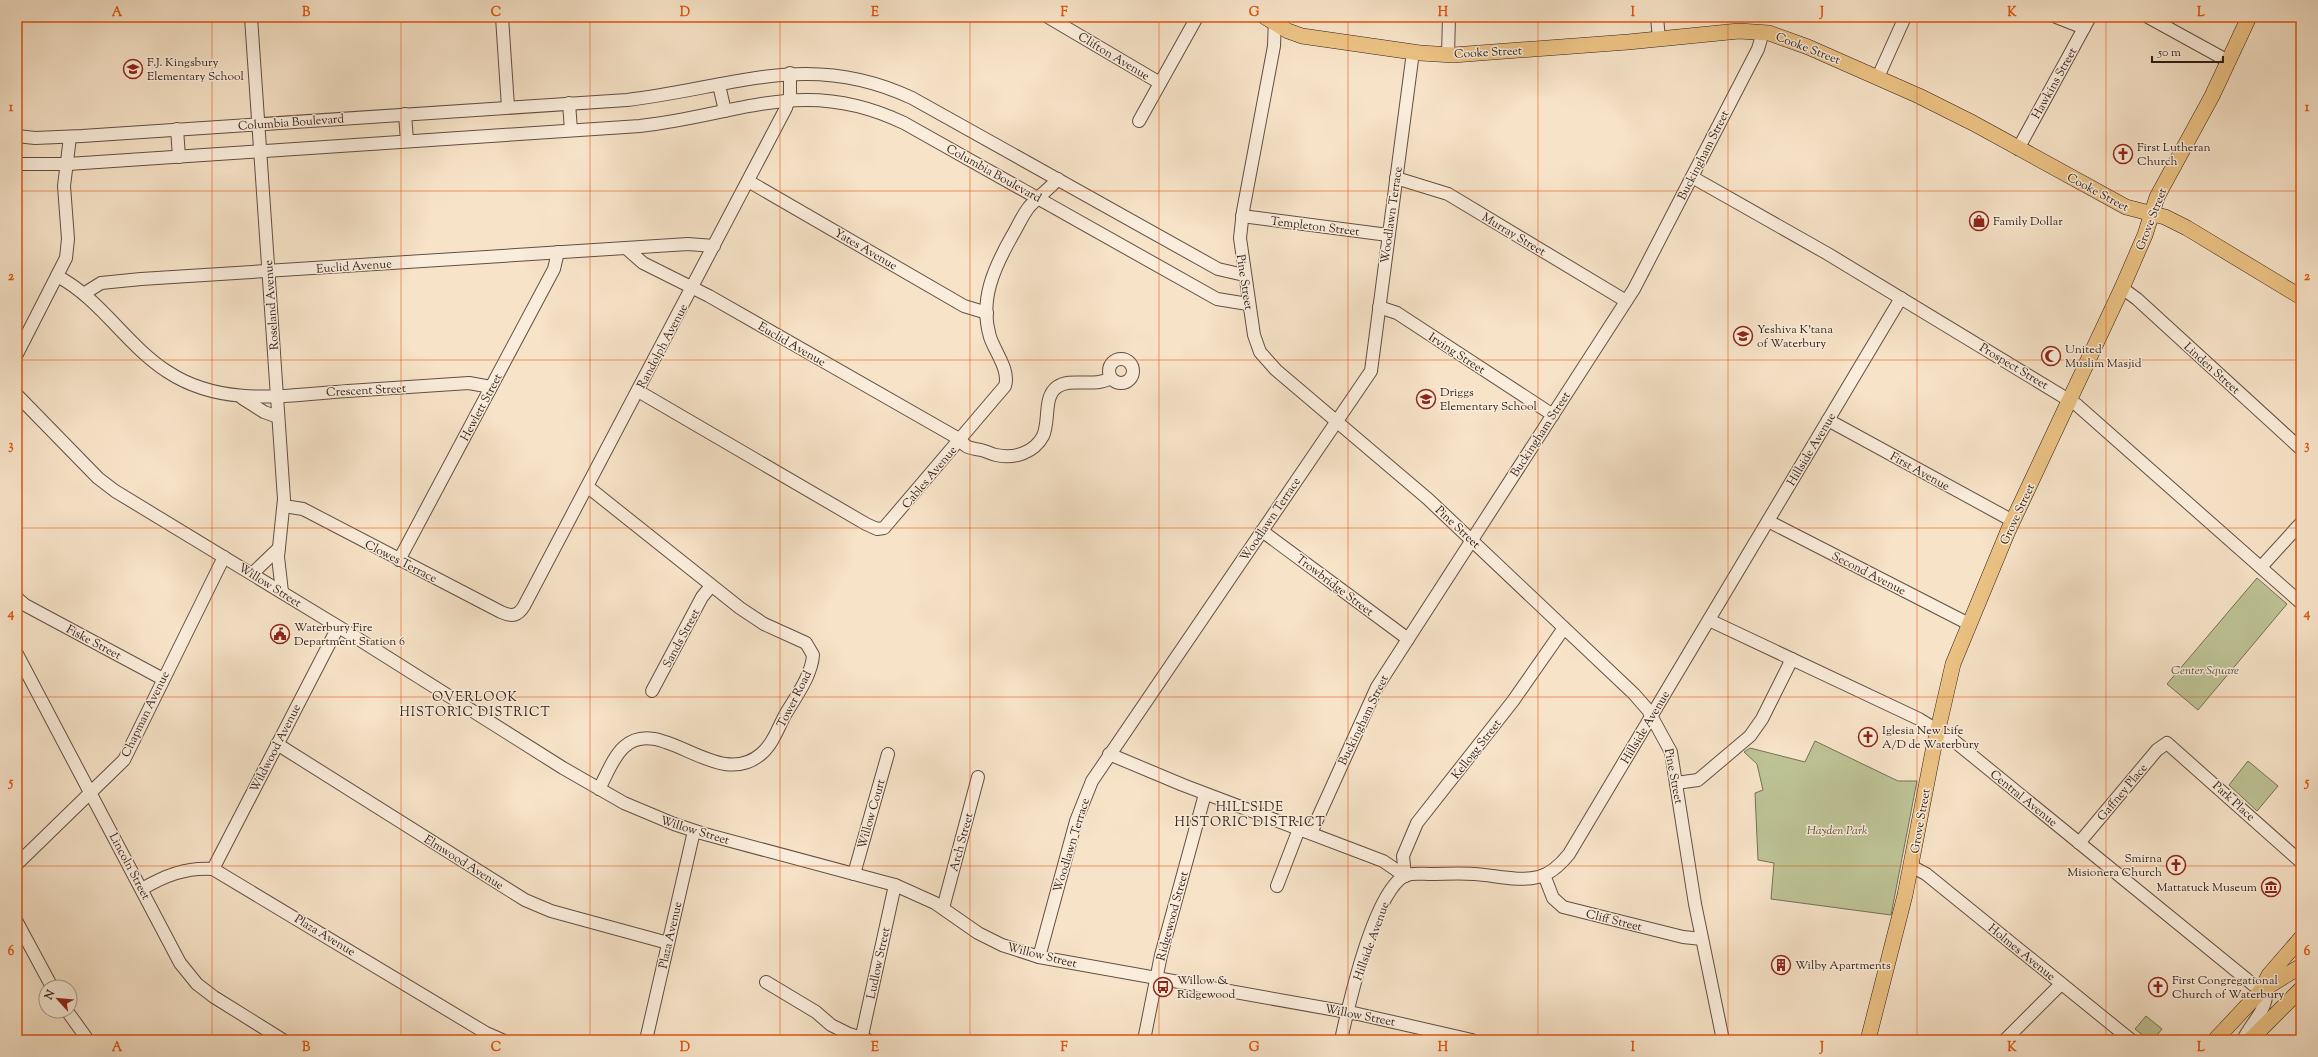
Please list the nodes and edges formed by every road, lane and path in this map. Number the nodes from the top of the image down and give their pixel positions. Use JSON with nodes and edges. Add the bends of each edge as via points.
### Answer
{"nodes":[{"id":1,"x":251,"y":17,"type":"edge"},
{"id":2,"x":502,"y":17,"type":"edge"},
{"id":3,"x":1048,"y":17,"type":"edge"},
{"id":4,"x":1197,"y":17,"type":"edge"},
{"id":5,"x":1449,"y":17,"type":"edge"},
{"id":6,"x":1657,"y":17,"type":"edge"},
{"id":7,"x":1905,"y":17,"type":"edge"},
{"id":8,"x":2056,"y":17,"type":"edge"},
{"id":9,"x":2090,"y":17,"type":"edge"},
{"id":10,"x":2148,"y":17,"type":"edge"},
{"id":11,"x":2249,"y":17,"type":"edge"},
{"id":12,"x":1272,"y":19,"type":"edge"},
{"id":13,"x":2084,"y":28,"type":"junction"},
{"id":14,"x":1762,"y":32,"type":"junction"},
{"id":15,"x":1660,"y":39,"type":"junction"},
{"id":16,"x":1413,"y":52,"type":"junction"},
{"id":17,"x":1448,"y":55,"type":"junction"},
{"id":18,"x":2228,"y":61,"type":"junction"},
{"id":19,"x":790,"y":73,"type":"junction"},
{"id":20,"x":1878,"y":77,"type":"junction"},
{"id":21,"x":1160,"y":83,"type":"junction"},
{"id":22,"x":719,"y":85,"type":"junction"},
{"id":23,"x":790,"y":99,"type":"junction"},
{"id":24,"x":569,"y":103,"type":"junction"},
{"id":25,"x":508,"y":107,"type":"junction"},
{"id":26,"x":725,"y":111,"type":"junction"},
{"id":27,"x":405,"y":114,"type":"junction"},
{"id":28,"x":1139,"y":122,"type":"dead end"},
{"id":29,"x":258,"y":124,"type":"junction"},
{"id":30,"x":177,"y":130,"type":"junction"},
{"id":31,"x":570,"y":130,"type":"junction"},
{"id":32,"x":17,"y":136,"type":"edge"},
{"id":33,"x":70,"y":136,"type":"junction"},
{"id":34,"x":407,"y":141,"type":"junction"},
{"id":35,"x":2018,"y":148,"type":"junction"},
{"id":36,"x":260,"y":151,"type":"junction"},
{"id":37,"x":179,"y":157,"type":"junction"},
{"id":38,"x":17,"y":164,"type":"edge"},
{"id":39,"x":68,"y":164,"type":"junction"},
{"id":40,"x":1396,"y":178,"type":"junction"},
{"id":41,"x":1692,"y":178,"type":"junction"},
{"id":42,"x":1058,"y":179,"type":"junction"},
{"id":43,"x":748,"y":181,"type":"junction"},
{"id":44,"x":1038,"y":198,"type":"junction"},
{"id":45,"x":2152,"y":214,"type":"junction"},
{"id":46,"x":1242,"y":216,"type":"junction"},
{"id":47,"x":1388,"y":236,"type":"junction"},
{"id":48,"x":714,"y":246,"type":"junction"},
{"id":49,"x":626,"y":248,"type":"junction"},
{"id":50,"x":558,"y":252,"type":"junction"},
{"id":51,"x":268,"y":271,"type":"junction"},
{"id":52,"x":1244,"y":275,"type":"junction"},
{"id":53,"x":57,"y":276,"type":"junction"},
{"id":54,"x":692,"y":288,"type":"junction"},
{"id":55,"x":2122,"y":288,"type":"junction"},
{"id":56,"x":84,"y":293,"type":"junction"},
{"id":57,"x":2301,"y":297,"type":"edge"},
{"id":58,"x":1901,"y":298,"type":"junction"},
{"id":59,"x":1626,"y":301,"type":"junction"},
{"id":60,"x":1248,"y":304,"type":"junction"},
{"id":61,"x":1379,"y":307,"type":"junction"},
{"id":62,"x":987,"y":313,"type":"junction"},
{"id":63,"x":17,"y":354,"type":"edge"},
{"id":64,"x":1111,"y":378,"type":"dead end"},
{"id":65,"x":491,"y":387,"type":"junction"},
{"id":66,"x":638,"y":391,"type":"junction"},
{"id":67,"x":17,"y":395,"type":"edge"},
{"id":68,"x":277,"y":396,"type":"junction"},
{"id":69,"x":241,"y":397,"type":"junction"},
{"id":70,"x":2070,"y":400,"type":"junction"},
{"id":71,"x":1553,"y":415,"type":"junction"},
{"id":72,"x":278,"y":417,"type":"junction"},
{"id":73,"x":1828,"y":420,"type":"junction"},
{"id":74,"x":1336,"y":422,"type":"junction"},
{"id":75,"x":960,"y":440,"type":"junction"},
{"id":76,"x":2301,"y":449,"type":"edge"},
{"id":77,"x":588,"y":487,"type":"junction"},
{"id":78,"x":284,"y":506,"type":"junction"},
{"id":79,"x":1768,"y":521,"type":"junction"},
{"id":80,"x":2013,"y":522,"type":"junction"},
{"id":81,"x":2301,"y":523,"type":"edge"},
{"id":82,"x":1262,"y":531,"type":"junction"},
{"id":83,"x":1472,"y":541,"type":"junction"},
{"id":84,"x":279,"y":548,"type":"junction"},
{"id":85,"x":224,"y":557,"type":"junction"},
{"id":86,"x":399,"y":560,"type":"junction"},
{"id":87,"x":2261,"y":567,"type":"junction"},
{"id":88,"x":252,"y":574,"type":"junction"},
{"id":89,"x":711,"y":586,"type":"junction"},
{"id":90,"x":282,"y":592,"type":"junction"},
{"id":91,"x":2301,"y":603,"type":"edge"},
{"id":92,"x":20,"y":605,"type":"edge"},
{"id":93,"x":518,"y":614,"type":"joint"},
{"id":94,"x":1709,"y":620,"type":"junction"},
{"id":95,"x":1969,"y":624,"type":"junction"},
{"id":96,"x":338,"y":627,"type":"junction"},
{"id":97,"x":1564,"y":628,"type":"junction"},
{"id":98,"x":1408,"y":639,"type":"junction"},
{"id":99,"x":17,"y":654,"type":"edge"},
{"id":100,"x":1792,"y":659,"type":"junction"},
{"id":101,"x":163,"y":679,"type":"junction"},
{"id":102,"x":652,"y":691,"type":"dead end"},
{"id":103,"x":1652,"y":717,"type":"junction"},
{"id":104,"x":1938,"y":730,"type":"junction"},
{"id":105,"x":2166,"y":743,"type":"joint"},
{"id":106,"x":277,"y":744,"type":"junction"},
{"id":107,"x":888,"y":754,"type":"dead end"},
{"id":108,"x":1109,"y":754,"type":"junction"},
{"id":109,"x":978,"y":777,"type":"dead end"},
{"id":110,"x":1676,"y":783,"type":"junction"},
{"id":111,"x":599,"y":789,"type":"junction"},
{"id":112,"x":91,"y":792,"type":"junction"},
{"id":113,"x":1205,"y":794,"type":"junction"},
{"id":114,"x":1299,"y":829,"type":"junction"},
{"id":115,"x":694,"y":831,"type":"junction"},
{"id":116,"x":1311,"y":833,"type":"junction"},
{"id":117,"x":2079,"y":843,"type":"junction"},
{"id":118,"x":2301,"y":862,"type":"edge"},
{"id":119,"x":17,"y":864,"type":"edge"},
{"id":120,"x":1911,"y":866,"type":"junction"},
{"id":121,"x":212,"y":869,"type":"junction"},
{"id":122,"x":854,"y":874,"type":"junction"},
{"id":123,"x":1544,"y":875,"type":"junction"},
{"id":124,"x":1405,"y":876,"type":"junction"},
{"id":125,"x":895,"y":885,"type":"junction"},
{"id":126,"x":1277,"y":886,"type":"dead end"},
{"id":127,"x":142,"y":889,"type":"junction"},
{"id":128,"x":943,"y":908,"type":"junction"},
{"id":129,"x":17,"y":922,"type":"edge"},
{"id":130,"x":2301,"y":938,"type":"edge"},
{"id":131,"x":1702,"y":939,"type":"junction"},
{"id":132,"x":668,"y":943,"type":"junction"},
{"id":133,"x":1039,"y":957,"type":"junction"},
{"id":134,"x":2301,"y":966,"type":"edge"},
{"id":135,"x":1156,"y":978,"type":"junction"},
{"id":136,"x":48,"y":979,"type":"edge"},
{"id":137,"x":766,"y":982,"type":"dead end"},
{"id":138,"x":2061,"y":984,"type":"junction"},
{"id":139,"x":2301,"y":988,"type":"edge"},
{"id":140,"x":2261,"y":991,"type":"junction"},
{"id":141,"x":1347,"y":1012,"type":"junction"},
{"id":142,"x":72,"y":1019,"type":"edge"},
{"id":143,"x":864,"y":1039,"type":"edge"},
{"id":144,"x":88,"y":1040,"type":"edge"},
{"id":145,"x":283,"y":1040,"type":"edge"},
{"id":146,"x":502,"y":1040,"type":"edge"},
{"id":147,"x":646,"y":1040,"type":"edge"},
{"id":148,"x":1144,"y":1040,"type":"edge"},
{"id":149,"x":1341,"y":1040,"type":"edge"},
{"id":150,"x":1472,"y":1040,"type":"edge"},
{"id":151,"x":1723,"y":1040,"type":"edge"},
{"id":152,"x":1868,"y":1040,"type":"edge"},
{"id":153,"x":2005,"y":1040,"type":"edge"},
{"id":154,"x":2130,"y":1040,"type":"edge"},
{"id":155,"x":2215,"y":1040,"type":"edge"},
{"id":156,"x":2243,"y":1040,"type":"edge"},
{"id":157,"x":2250,"y":1040,"type":"edge"}],
"edges":[{"from":1,"to":29,"type":"street","name":"Roseland Avenue"},
{"from":2,"to":25,"type":"street"},
{"from":3,"to":21,"type":"street","name":"Clifton Avenue"},
{"from":4,"to":21,"type":"street"},
{"from":5,"to":17,"type":"street"},
{"from":6,"to":15,"type":"street"},
{"from":7,"to":20,"type":"street"},
{"from":8,"to":13,"type":"street"},
{"from":9,"to":13,"type":"street","name":"Hawkins Street"},
{"from":10,"to":18,"type":"street"},
{"from":11,"to":18,"type":"main road","name":"Grove Street"},
{"from":12,"to":16,"type":"main road","name":"Cooke Street","via":[[1302,36]]},
{"from":12,"to":46,"type":"street","name":"Pine Street","via":[[1274,46]]},
{"from":13,"to":35,"type":"street","name":"Hawkins Street"},
{"from":14,"to":15,"type":"main road","name":"Cooke Street","via":[[1739,31]]},
{"from":14,"to":20,"type":"main road","name":"Cooke Street","via":[[1827,54]]},
{"from":14,"to":41,"type":"street","name":"Buckingham Street","via":[[1758,49]]},
{"from":15,"to":17,"type":"main road","name":"Cooke Street"},
{"from":16,"to":17,"type":"main road","name":"Cooke Street"},
{"from":16,"to":40,"type":"street","name":"Woodlawn Terrace"},
{"from":18,"to":45,"type":"main road","name":"Grove Street","via":[[2160,192]]},
{"from":19,"to":22,"type":"street","name":"Columbia Boulevard","via":[[760,76]]},
{"from":19,"to":23,"type":"street","name":"Randolph Avenue"},
{"from":19,"to":42,"type":"street","name":"Columbia Boulevard","via":[[844,76],[902,93]]},
{"from":20,"to":35,"type":"main road","name":"Cooke Street","via":[[1946,109]]},
{"from":21,"to":28,"type":"street"},
{"from":22,"to":24,"type":"street","name":"Columbia Boulevard","via":[[650,97]]},
{"from":22,"to":26,"type":"street"},
{"from":23,"to":26,"type":"street","name":"Columbia Boulevard"},
{"from":23,"to":43,"type":"street","name":"Randolph Avenue"},
{"from":23,"to":44,"type":"street","name":"Columbia Boulevard","via":[[838,101],[879,112],[912,127]]},
{"from":24,"to":25,"type":"street","name":"Columbia Boulevard"},
{"from":24,"to":31,"type":"street"},
{"from":25,"to":27,"type":"street","name":"Columbia Boulevard"},
{"from":26,"to":31,"type":"street","name":"Columbia Boulevard","via":[[658,124]]},
{"from":27,"to":29,"type":"street","name":"Columbia Boulevard"},
{"from":27,"to":34,"type":"street"},
{"from":29,"to":30,"type":"street","name":"Columbia Boulevard"},
{"from":29,"to":36,"type":"street","name":"Roseland Avenue"},
{"from":30,"to":33,"type":"street","name":"Columbia Boulevard"},
{"from":30,"to":37,"type":"street"},
{"from":31,"to":34,"type":"street","name":"Columbia Boulevard"},
{"from":32,"to":33,"type":"street","name":"Columbia Boulevard"},
{"from":33,"to":39,"type":"street"},
{"from":34,"to":36,"type":"street","name":"Columbia Boulevard"},
{"from":35,"to":45,"type":"main road","name":"Cooke Street","via":[[2126,208]]},
{"from":36,"to":37,"type":"street","name":"Columbia Boulevard"},
{"from":36,"to":51,"type":"street","name":"Roseland Avenue"},
{"from":37,"to":39,"type":"street","name":"Columbia Boulevard"},
{"from":38,"to":39,"type":"street","name":"Columbia Boulevard"},
{"from":39,"to":53,"type":"street","via":[[64,186],[68,250]]},
{"from":40,"to":47,"type":"street","name":"Woodlawn Terrace"},
{"from":40,"to":59,"type":"street","name":"Murray Street","via":[[1448,194]]},
{"from":41,"to":58,"type":"street","name":"Prospect Street"},
{"from":41,"to":59,"type":"street","name":"Buckingham Street"},
{"from":42,"to":44,"type":"street","name":"Cables Avenue"},
{"from":42,"to":52,"type":"street","name":"Columbia Boulevard","via":[[1218,269]]},
{"from":43,"to":48,"type":"street","name":"Randolph Avenue"},
{"from":43,"to":62,"type":"street","name":"Yates Avenue","via":[[964,306]]},
{"from":44,"to":60,"type":"street","name":"Columbia Boulevard","via":[[1218,299]]},
{"from":44,"to":62,"type":"street","name":"Cables Avenue","via":[[1027,211],[994,269],[989,287]]},
{"from":45,"to":55,"type":"main road","name":"Grove Street"},
{"from":45,"to":57,"type":"main road","name":"Cooke Street","via":[[2165,217],[2187,228]]},
{"from":46,"to":47,"type":"street","name":"Templeton Street"},
{"from":46,"to":52,"type":"street","name":"Pine Street","via":[[1240,238]]},
{"from":47,"to":61,"type":"street","name":"Woodlawn Terrace"},
{"from":48,"to":49,"type":"street","name":"Euclid Avenue","via":[[696,243]]},
{"from":48,"to":54,"type":"street","name":"Randolph Avenue"},
{"from":49,"to":50,"type":"street","name":"Euclid Avenue"},
{"from":49,"to":54,"type":"street","name":"Euclid Avenue","via":[[643,263]]},
{"from":50,"to":51,"type":"street","name":"Euclid Avenue"},
{"from":50,"to":65,"type":"street","name":"Hewlett Street","via":[[554,269]]},
{"from":51,"to":56,"type":"street","name":"Euclid Avenue","via":[[108,282],[97,284]]},
{"from":51,"to":68,"type":"street","name":"Roseland Avenue"},
{"from":52,"to":60,"type":"street","name":"Pine Street"},
{"from":53,"to":56,"type":"street","name":"Crescent Street"},
{"from":53,"to":63,"type":"street"},
{"from":54,"to":66,"type":"street","name":"Randolph Avenue"},
{"from":54,"to":75,"type":"street","name":"Euclid Avenue"},
{"from":55,"to":70,"type":"main road","name":"Grove Street"},
{"from":55,"to":76,"type":"street","name":"Linden Street"},
{"from":56,"to":69,"type":"street","name":"Crescent Street","via":[[143,352],[167,372],[200,388]]},
{"from":58,"to":70,"type":"street","name":"Prospect Street"},
{"from":58,"to":73,"type":"street","name":"Hillside Avenue"},
{"from":59,"to":71,"type":"street","name":"Buckingham Street"},
{"from":60,"to":74,"type":"street","name":"Pine Street","via":[[1254,335],[1264,358]]},
{"from":61,"to":71,"type":"street","name":"Irving Street","via":[[1397,313]]},
{"from":61,"to":74,"type":"street","name":"Woodlawn Terrace","via":[[1371,371]]},
{"from":62,"to":75,"type":"street","name":"Cables Avenue","via":[[990,336],[1006,374],[1006,382]]},
{"from":64,"to":75,"type":"street","name":"Euclid Avenue","via":[[1102,382],[1067,384],[1056,388],[1050,398],[1043,434],[1037,444],[1027,452],[1007,457],[972,450]]},
{"from":65,"to":68,"type":"street","name":"Crescent Street","via":[[469,383]]},
{"from":65,"to":86,"type":"street","name":"Hewlett Street"},
{"from":66,"to":75,"type":"street","name":"Cables Avenue","via":[[877,529],[884,528],[891,521]]},
{"from":66,"to":77,"type":"street","name":"Randolph Avenue"},
{"from":67,"to":85,"type":"street","name":"Willow Street","via":[[104,482],[132,502]]},
{"from":68,"to":69,"type":"street","name":"Crescent Street"},
{"from":68,"to":72,"type":"street","name":"Roseland Avenue"},
{"from":69,"to":72,"type":"street","name":"Crescent Street","via":[[264,412]]},
{"from":70,"to":80,"type":"main road","name":"Grove Street"},
{"from":70,"to":87,"type":"street","name":"Prospect Street"},
{"from":71,"to":83,"type":"street","name":"Buckingham Street"},
{"from":72,"to":78,"type":"street","name":"Roseland Avenue"},
{"from":73,"to":79,"type":"street","name":"Hillside Avenue"},
{"from":73,"to":80,"type":"street","name":"First Avenue"},
{"from":74,"to":82,"type":"street","name":"Woodlawn Terrace"},
{"from":74,"to":83,"type":"street","name":"Pine Street","via":[[1423,495]]},
{"from":77,"to":89,"type":"street","name":"Tower Road"},
{"from":77,"to":93,"type":"street","name":"Randolph Avenue"},
{"from":78,"to":84,"type":"street","name":"Roseland Avenue"},
{"from":78,"to":86,"type":"street","name":"Clowes Terrace","via":[[303,510]]},
{"from":79,"to":94,"type":"street","name":"Hillside Avenue"},
{"from":79,"to":95,"type":"street","name":"Second Avenue"},
{"from":80,"to":95,"type":"main road","name":"Grove Street"},
{"from":81,"to":87,"type":"street"},
{"from":82,"to":98,"type":"street","name":"Trowbridge Street"},
{"from":82,"to":108,"type":"street","name":"Woodlawn Terrace"},
{"from":83,"to":97,"type":"street","name":"Pine Street"},
{"from":83,"to":98,"type":"street","name":"Buckingham Street"},
{"from":84,"to":88,"type":"street"},
{"from":84,"to":90,"type":"street","name":"Roseland Avenue","via":[[278,563]]},
{"from":85,"to":88,"type":"street","name":"Willow Street"},
{"from":85,"to":101,"type":"street","name":"Chapman Avenue"},
{"from":86,"to":93,"type":"street","name":"Clowes Terrace","via":[[501,612],[512,616]]},
{"from":87,"to":91,"type":"street","name":"Prospect Street"},
{"from":88,"to":90,"type":"street","name":"Willow Street"},
{"from":89,"to":102,"type":"street","name":"Sands Street","via":[[702,597]]},
{"from":89,"to":111,"type":"street","name":"Tower Road","via":[[755,618],[803,641],[812,650],[810,668],[773,739],[757,758],[733,765],[715,762],[659,740],[635,741],[620,751]]},
{"from":90,"to":96,"type":"street","name":"Willow Street"},
{"from":92,"to":101,"type":"street","name":"Fiske Street"},
{"from":94,"to":100,"type":"street","name":"Central Avenue"},
{"from":94,"to":103,"type":"street","name":"Hillside Avenue"},
{"from":95,"to":104,"type":"main road","name":"Grove Street","via":[[1951,671]]},
{"from":96,"to":106,"type":"street","name":"Wildwood Avenue"},
{"from":96,"to":111,"type":"street","name":"Willow Street"},
{"from":97,"to":103,"type":"street","name":"Pine Street","via":[[1640,700]]},
{"from":97,"to":124,"type":"street","name":"Kellogg Street","via":[[1513,701],[1417,823],[1403,856]]},
{"from":98,"to":116,"type":"street","name":"Buckingham Street","via":[[1373,695]]},
{"from":99,"to":112,"type":"street","name":"Lincoln Street"},
{"from":100,"to":104,"type":"street","name":"Central Avenue"},
{"from":100,"to":110,"type":"street","via":[[1762,719],[1750,736],[1698,780]]},
{"from":101,"to":112,"type":"street","name":"Chapman Avenue","via":[[124,760]]},
{"from":103,"to":110,"type":"street","name":"Pine Street","via":[[1669,747]]},
{"from":103,"to":123,"type":"street","name":"Hillside Avenue","via":[[1569,854],[1558,866]]},
{"from":104,"to":117,"type":"street","name":"Central Avenue"},
{"from":104,"to":120,"type":"main road","name":"Grove Street"},
{"from":105,"to":117,"type":"street","name":"Gaffney Place","via":[[2157,750]]},
{"from":105,"to":118,"type":"street","name":"Park Place"},
{"from":106,"to":121,"type":"street","name":"Wildwood Avenue"},
{"from":106,"to":132,"type":"street","name":"Elmwood Avenue","via":[[525,900],[551,911]]},
{"from":107,"to":122,"type":"street","name":"Willow Court"},
{"from":108,"to":113,"type":"street"},
{"from":108,"to":133,"type":"street","name":"Woodlawn Terrace","via":[[1092,781],[1078,812]]},
{"from":109,"to":128,"type":"street","name":"Arch Street"},
{"from":110,"to":131,"type":"street","name":"Pine Street"},
{"from":111,"to":115,"type":"street","name":"Willow Street","via":[[650,815]]},
{"from":112,"to":119,"type":"street","name":"Chapman Avenue"},
{"from":112,"to":127,"type":"street","name":"Lincoln Street"},
{"from":113,"to":114,"type":"street"},
{"from":113,"to":135,"type":"street","name":"Ridgewood Street"},
{"from":114,"to":116,"type":"street"},
{"from":114,"to":126,"type":"street"},
{"from":115,"to":122,"type":"street","name":"Willow Street"},
{"from":115,"to":132,"type":"street","name":"Plaza Avenue"},
{"from":116,"to":124,"type":"street","via":[[1383,861]]},
{"from":117,"to":140,"type":"street","name":"Central Avenue"},
{"from":120,"to":138,"type":"street","name":"Holmes Avenue","via":[[1926,874]]},
{"from":120,"to":152,"type":"main road","name":"Grove Street"},
{"from":121,"to":127,"type":"street","name":"Plaza Avenue","via":[[184,871],[161,878]]},
{"from":121,"to":146,"type":"street","name":"Plaza Avenue","via":[[486,1033]]},
{"from":122,"to":125,"type":"street","name":"Willow Street"},
{"from":123,"to":124,"type":"street","name":"Hillside Avenue","via":[[1530,878],[1474,874]]},
{"from":123,"to":131,"type":"street","name":"Cliff Street","via":[[1553,898],[1563,907],[1683,937]]},
{"from":124,"to":141,"type":"street","name":"Hillside Avenue","via":[[1390,892],[1376,918]]},
{"from":125,"to":128,"type":"street","name":"Willow Street"},
{"from":125,"to":143,"type":"street","name":"Ludlow Street"},
{"from":127,"to":145,"type":"street","name":"Lincoln Street","via":[[180,963],[197,984]]},
{"from":128,"to":133,"type":"street","name":"Willow Street","via":[[978,933],[1002,946]]},
{"from":129,"to":136,"type":"street"},
{"from":130,"to":140,"type":"main road","via":[[2269,975]]},
{"from":131,"to":151,"type":"street","name":"Pine Street"},
{"from":132,"to":147,"type":"street","name":"Plaza Avenue"},
{"from":133,"to":135,"type":"street","name":"Willow Street"},
{"from":134,"to":140,"type":"main road"},
{"from":135,"to":141,"type":"street","name":"Willow Street"},
{"from":135,"to":148,"type":"street","name":"Ridgewood Street"},
{"from":137,"to":143,"type":"street","via":[[816,1012],[832,1025]]},
{"from":138,"to":153,"type":"street"},
{"from":138,"to":154,"type":"street","name":"Holmes Avenue"},
{"from":139,"to":157,"type":"main road"},
{"from":140,"to":155,"type":"main road"},
{"from":140,"to":156,"type":"street","via":[[2266,997],[2264,1006]]},
{"from":141,"to":149,"type":"street","name":"Hillside Avenue"},
{"from":141,"to":150,"type":"street","name":"Willow Street"},
{"from":142,"to":144,"type":"street"}]}
